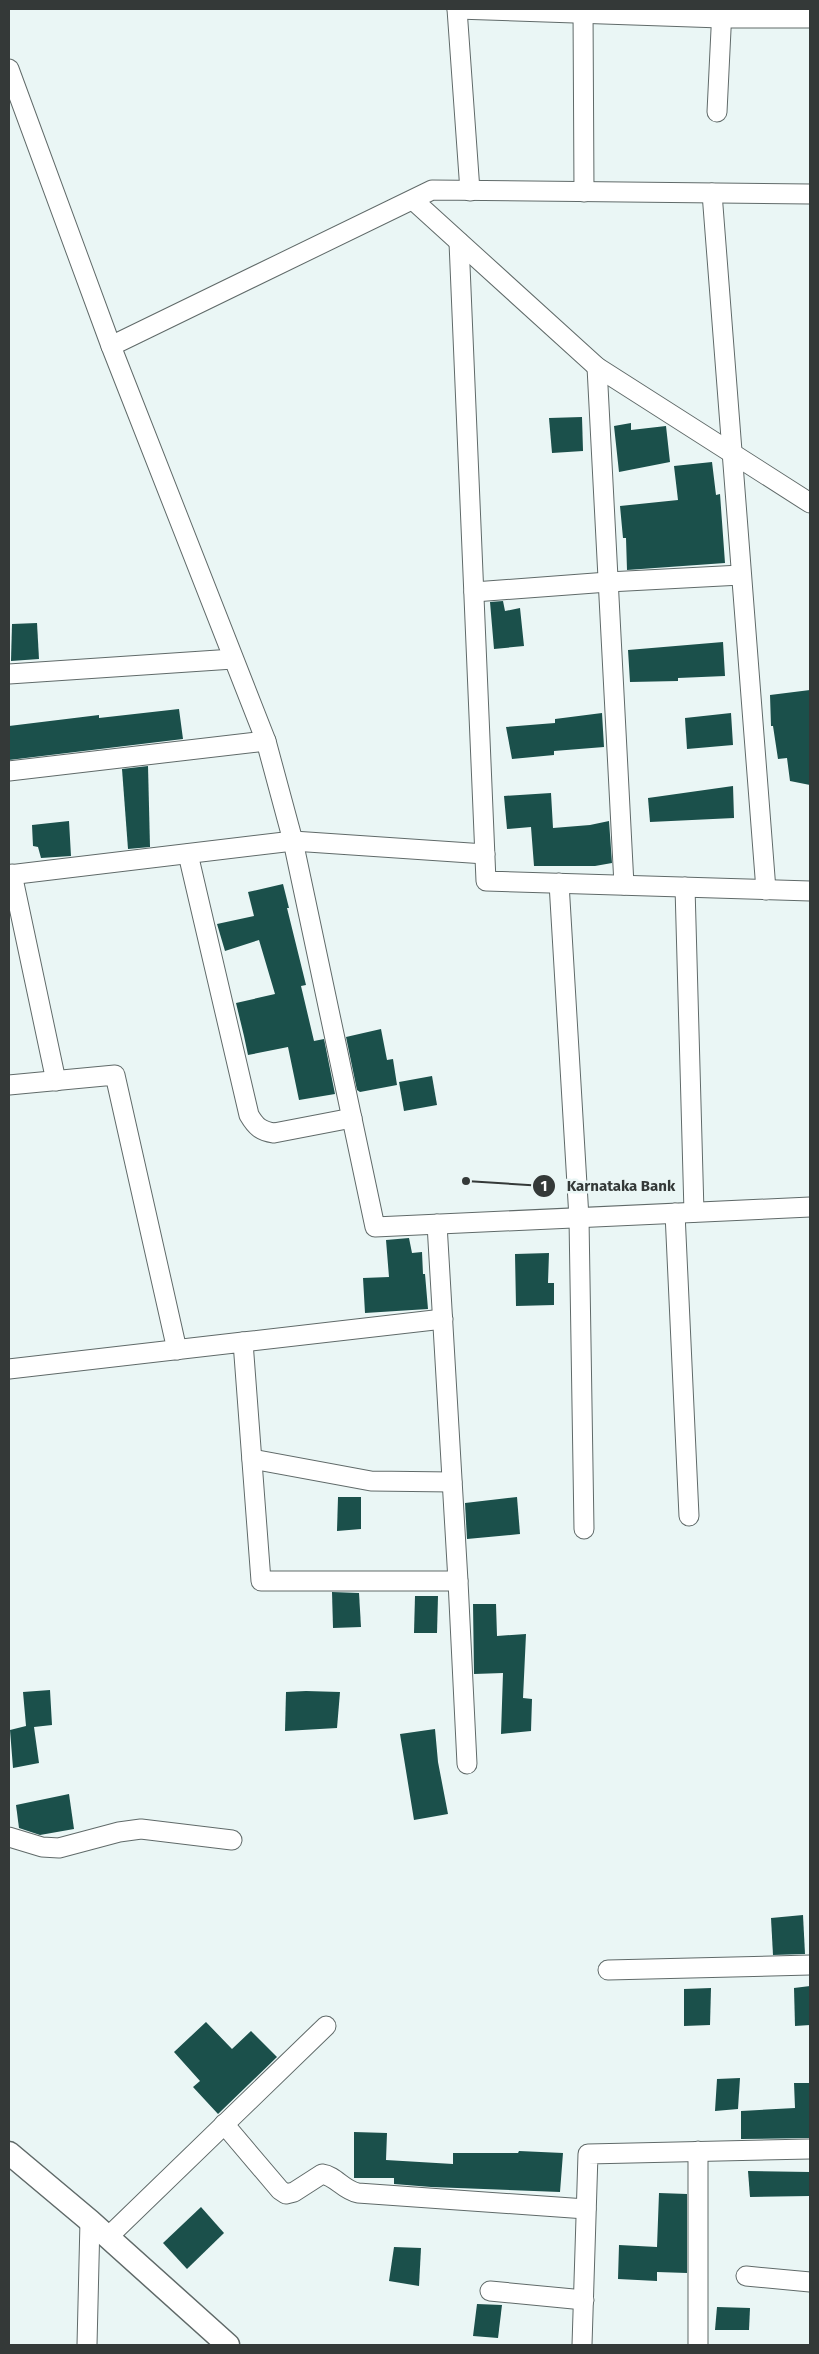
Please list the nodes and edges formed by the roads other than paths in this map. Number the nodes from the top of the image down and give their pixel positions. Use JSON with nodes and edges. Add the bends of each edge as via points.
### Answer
{"nodes":[{"id":1,"x":457,"y":9,"type":"edge"},
{"id":2,"x":583,"y":11,"type":"edge"},
{"id":3,"x":722,"y":13,"type":"edge"},
{"id":4,"x":810,"y":18,"type":"edge"},
{"id":5,"x":9,"y":69,"type":"edge"},
{"id":6,"x":717,"y":112,"type":"dead end"},
{"id":7,"x":470,"y":191,"type":"junction"},
{"id":8,"x":584,"y":192,"type":"junction"},
{"id":9,"x":712,"y":192,"type":"junction"},
{"id":10,"x":810,"y":194,"type":"edge"},
{"id":11,"x":413,"y":200,"type":"junction"},
{"id":12,"x":459,"y":242,"type":"junction"},
{"id":13,"x":111,"y":346,"type":"junction"},
{"id":14,"x":597,"y":367,"type":"junction"},
{"id":15,"x":732,"y":455,"type":"junction"},
{"id":16,"x":810,"y":503,"type":"edge"},
{"id":17,"x":741,"y":575,"type":"junction"},
{"id":18,"x":608,"y":582,"type":"junction"},
{"id":19,"x":474,"y":592,"type":"junction"},
{"id":20,"x":233,"y":659,"type":"junction"},
{"id":21,"x":9,"y":674,"type":"edge"},
{"id":22,"x":266,"y":741,"type":"junction"},
{"id":23,"x":9,"y":772,"type":"edge"},
{"id":24,"x":293,"y":841,"type":"junction"},
{"id":25,"x":188,"y":854,"type":"junction"},
{"id":26,"x":485,"y":854,"type":"junction"},
{"id":27,"x":10,"y":875,"type":"edge"},
{"id":28,"x":559,"y":883,"type":"junction"},
{"id":29,"x":624,"y":886,"type":"junction"},
{"id":30,"x":685,"y":887,"type":"junction"},
{"id":31,"x":766,"y":890,"type":"junction"},
{"id":32,"x":810,"y":891,"type":"edge"},
{"id":33,"x":56,"y":1081,"type":"junction"},
{"id":34,"x":9,"y":1085,"type":"edge"},
{"id":35,"x":352,"y":1118,"type":"junction"},
{"id":36,"x":810,"y":1207,"type":"edge"},
{"id":37,"x":694,"y":1212,"type":"junction"},
{"id":38,"x":675,"y":1213,"type":"junction"},
{"id":39,"x":579,"y":1218,"type":"junction"},
{"id":40,"x":437,"y":1224,"type":"junction"},
{"id":41,"x":443,"y":1319,"type":"junction"},
{"id":42,"x":243,"y":1342,"type":"junction"},
{"id":43,"x":177,"y":1350,"type":"junction"},
{"id":44,"x":9,"y":1369,"type":"edge"},
{"id":45,"x":252,"y":1459,"type":"junction"},
{"id":46,"x":452,"y":1482,"type":"junction"},
{"id":47,"x":689,"y":1516,"type":"dead end"},
{"id":48,"x":584,"y":1529,"type":"dead end"},
{"id":49,"x":458,"y":1581,"type":"junction"},
{"id":50,"x":467,"y":1764,"type":"dead end"},
{"id":51,"x":9,"y":1836,"type":"edge"},
{"id":52,"x":232,"y":1840,"type":"dead end"},
{"id":53,"x":810,"y":1965,"type":"edge"},
{"id":54,"x":608,"y":1970,"type":"dead end"},
{"id":55,"x":326,"y":2026,"type":"dead end"},
{"id":56,"x":224,"y":2124,"type":"junction"},
{"id":57,"x":810,"y":2149,"type":"edge"},
{"id":58,"x":698,"y":2151,"type":"junction"},
{"id":59,"x":9,"y":2153,"type":"edge"},
{"id":60,"x":586,"y":2209,"type":"junction"},
{"id":61,"x":90,"y":2221,"type":"junction"},
{"id":62,"x":108,"y":2237,"type":"junction"},
{"id":63,"x":746,"y":2276,"type":"dead end"},
{"id":64,"x":810,"y":2282,"type":"edge"},
{"id":65,"x":490,"y":2291,"type":"dead end"},
{"id":66,"x":584,"y":2300,"type":"junction"},
{"id":67,"x":87,"y":2345,"type":"edge"},
{"id":68,"x":228,"y":2345,"type":"edge"},
{"id":69,"x":582,"y":2345,"type":"edge"},
{"id":70,"x":698,"y":2345,"type":"edge"}],
"edges":[{"from":1,"to":2,"type":"street"},
{"from":1,"to":7,"type":"street"},
{"from":2,"to":3,"type":"street"},
{"from":2,"to":8,"type":"street"},
{"from":3,"to":4,"type":"street"},
{"from":3,"to":6,"type":"street"},
{"from":5,"to":13,"type":"street"},
{"from":7,"to":8,"type":"street"},
{"from":7,"to":11,"type":"street","via":[[432,190]]},
{"from":8,"to":9,"type":"street"},
{"from":9,"to":10,"type":"street"},
{"from":9,"to":15,"type":"street"},
{"from":11,"to":12,"type":"street"},
{"from":11,"to":13,"type":"street"},
{"from":12,"to":14,"type":"street"},
{"from":12,"to":19,"type":"street"},
{"from":13,"to":20,"type":"street"},
{"from":14,"to":15,"type":"street"},
{"from":14,"to":18,"type":"street"},
{"from":15,"to":16,"type":"street"},
{"from":15,"to":17,"type":"street"},
{"from":17,"to":18,"type":"street"},
{"from":17,"to":31,"type":"street"},
{"from":18,"to":19,"type":"street"},
{"from":18,"to":29,"type":"street"},
{"from":19,"to":26,"type":"street"},
{"from":20,"to":21,"type":"street"},
{"from":20,"to":22,"type":"street"},
{"from":22,"to":23,"type":"street"},
{"from":22,"to":24,"type":"street"},
{"from":24,"to":25,"type":"street"},
{"from":24,"to":26,"type":"street"},
{"from":24,"to":35,"type":"street"},
{"from":25,"to":27,"type":"street"},
{"from":25,"to":35,"type":"street","via":[[249,1115],[255,1126],[274,1132]]},
{"from":26,"to":28,"type":"street","via":[[486,882]]},
{"from":27,"to":33,"type":"street"},
{"from":28,"to":29,"type":"street"},
{"from":28,"to":39,"type":"street"},
{"from":29,"to":30,"type":"street"},
{"from":30,"to":31,"type":"street"},
{"from":30,"to":37,"type":"street"},
{"from":31,"to":32,"type":"street"},
{"from":33,"to":34,"type":"street"},
{"from":33,"to":43,"type":"street","via":[[115,1075]]},
{"from":35,"to":40,"type":"street","via":[[375,1227]]},
{"from":36,"to":37,"type":"street"},
{"from":37,"to":38,"type":"street"},
{"from":38,"to":39,"type":"street"},
{"from":38,"to":47,"type":"street"},
{"from":39,"to":40,"type":"street"},
{"from":39,"to":48,"type":"street"},
{"from":40,"to":41,"type":"street"},
{"from":41,"to":42,"type":"street"},
{"from":41,"to":46,"type":"street"},
{"from":42,"to":43,"type":"street"},
{"from":42,"to":45,"type":"street"},
{"from":43,"to":44,"type":"street"},
{"from":45,"to":46,"type":"street","via":[[365,1480]]},
{"from":45,"to":49,"type":"street","via":[[262,1581]]},
{"from":46,"to":49,"type":"street"},
{"from":49,"to":50,"type":"street"},
{"from":51,"to":52,"type":"street","via":[[42,1847],[59,1848],[119,1832],[141,1830]]},
{"from":53,"to":54,"type":"street"},
{"from":55,"to":56,"type":"street"},
{"from":56,"to":60,"type":"street","via":[[286,2194],[322,2174],[331,2176],[348,2191],[358,2194]]},
{"from":56,"to":62,"type":"street"},
{"from":57,"to":58,"type":"street"},
{"from":58,"to":60,"type":"street","via":[[588,2154]]},
{"from":58,"to":70,"type":"street"},
{"from":59,"to":61,"type":"street"},
{"from":60,"to":66,"type":"street"},
{"from":61,"to":62,"type":"street"},
{"from":61,"to":67,"type":"street"},
{"from":62,"to":68,"type":"street"},
{"from":63,"to":64,"type":"street"},
{"from":65,"to":66,"type":"street"},
{"from":66,"to":69,"type":"street"}]}
